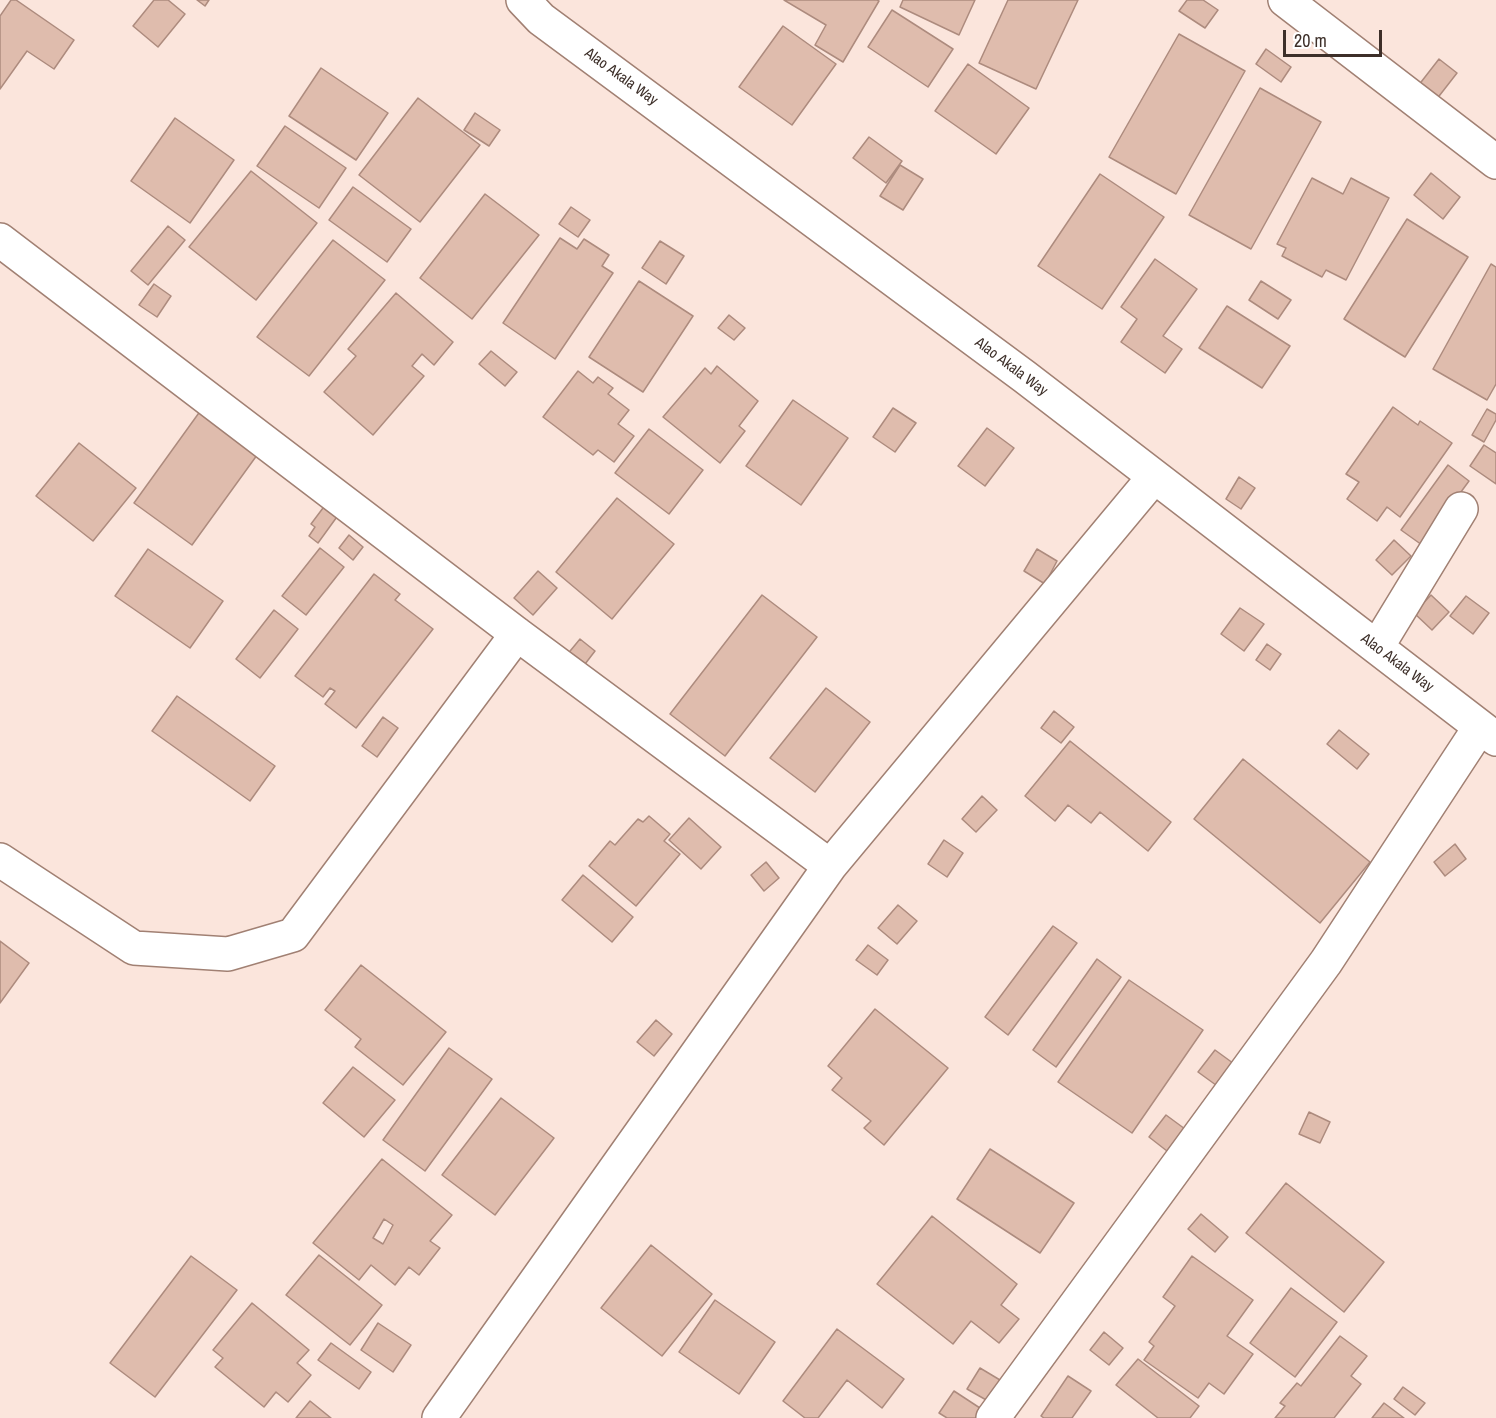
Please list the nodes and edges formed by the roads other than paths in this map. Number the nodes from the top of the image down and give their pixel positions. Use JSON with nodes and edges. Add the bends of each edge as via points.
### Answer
{"nodes":[{"id":1,"x":523,"y":0,"type":"edge"},
{"id":2,"x":1285,"y":0,"type":"edge"},
{"id":3,"x":1496,"y":162,"type":"edge"},
{"id":4,"x":0,"y":240,"type":"edge"},
{"id":5,"x":1154,"y":477,"type":"junction"},
{"id":6,"x":1461,"y":509,"type":"dead end"},
{"id":7,"x":517,"y":634,"type":"junction"},
{"id":8,"x":1377,"y":647,"type":"junction"},
{"id":9,"x":1488,"y":733,"type":"edge"},
{"id":10,"x":0,"y":860,"type":"edge"},
{"id":11,"x":830,"y":866,"type":"junction"},
{"id":12,"x":439,"y":1418,"type":"edge"},
{"id":13,"x":993,"y":1418,"type":"edge"}],
"edges":[{"from":1,"to":5,"type":"street","name":"Alao Akala Way","via":[[541,19]]},
{"from":2,"to":3,"type":"street"},
{"from":4,"to":7,"type":"street"},
{"from":5,"to":8,"type":"street","name":"Alao Akala Way"},
{"from":5,"to":11,"type":"street"},
{"from":6,"to":8,"type":"street"},
{"from":7,"to":10,"type":"street","via":[[293,935],[228,954],[134,948]]},
{"from":7,"to":11,"type":"street"},
{"from":8,"to":9,"type":"street","name":"Alao Akala Way"},
{"from":9,"to":13,"type":"street"},
{"from":11,"to":12,"type":"street"}]}
